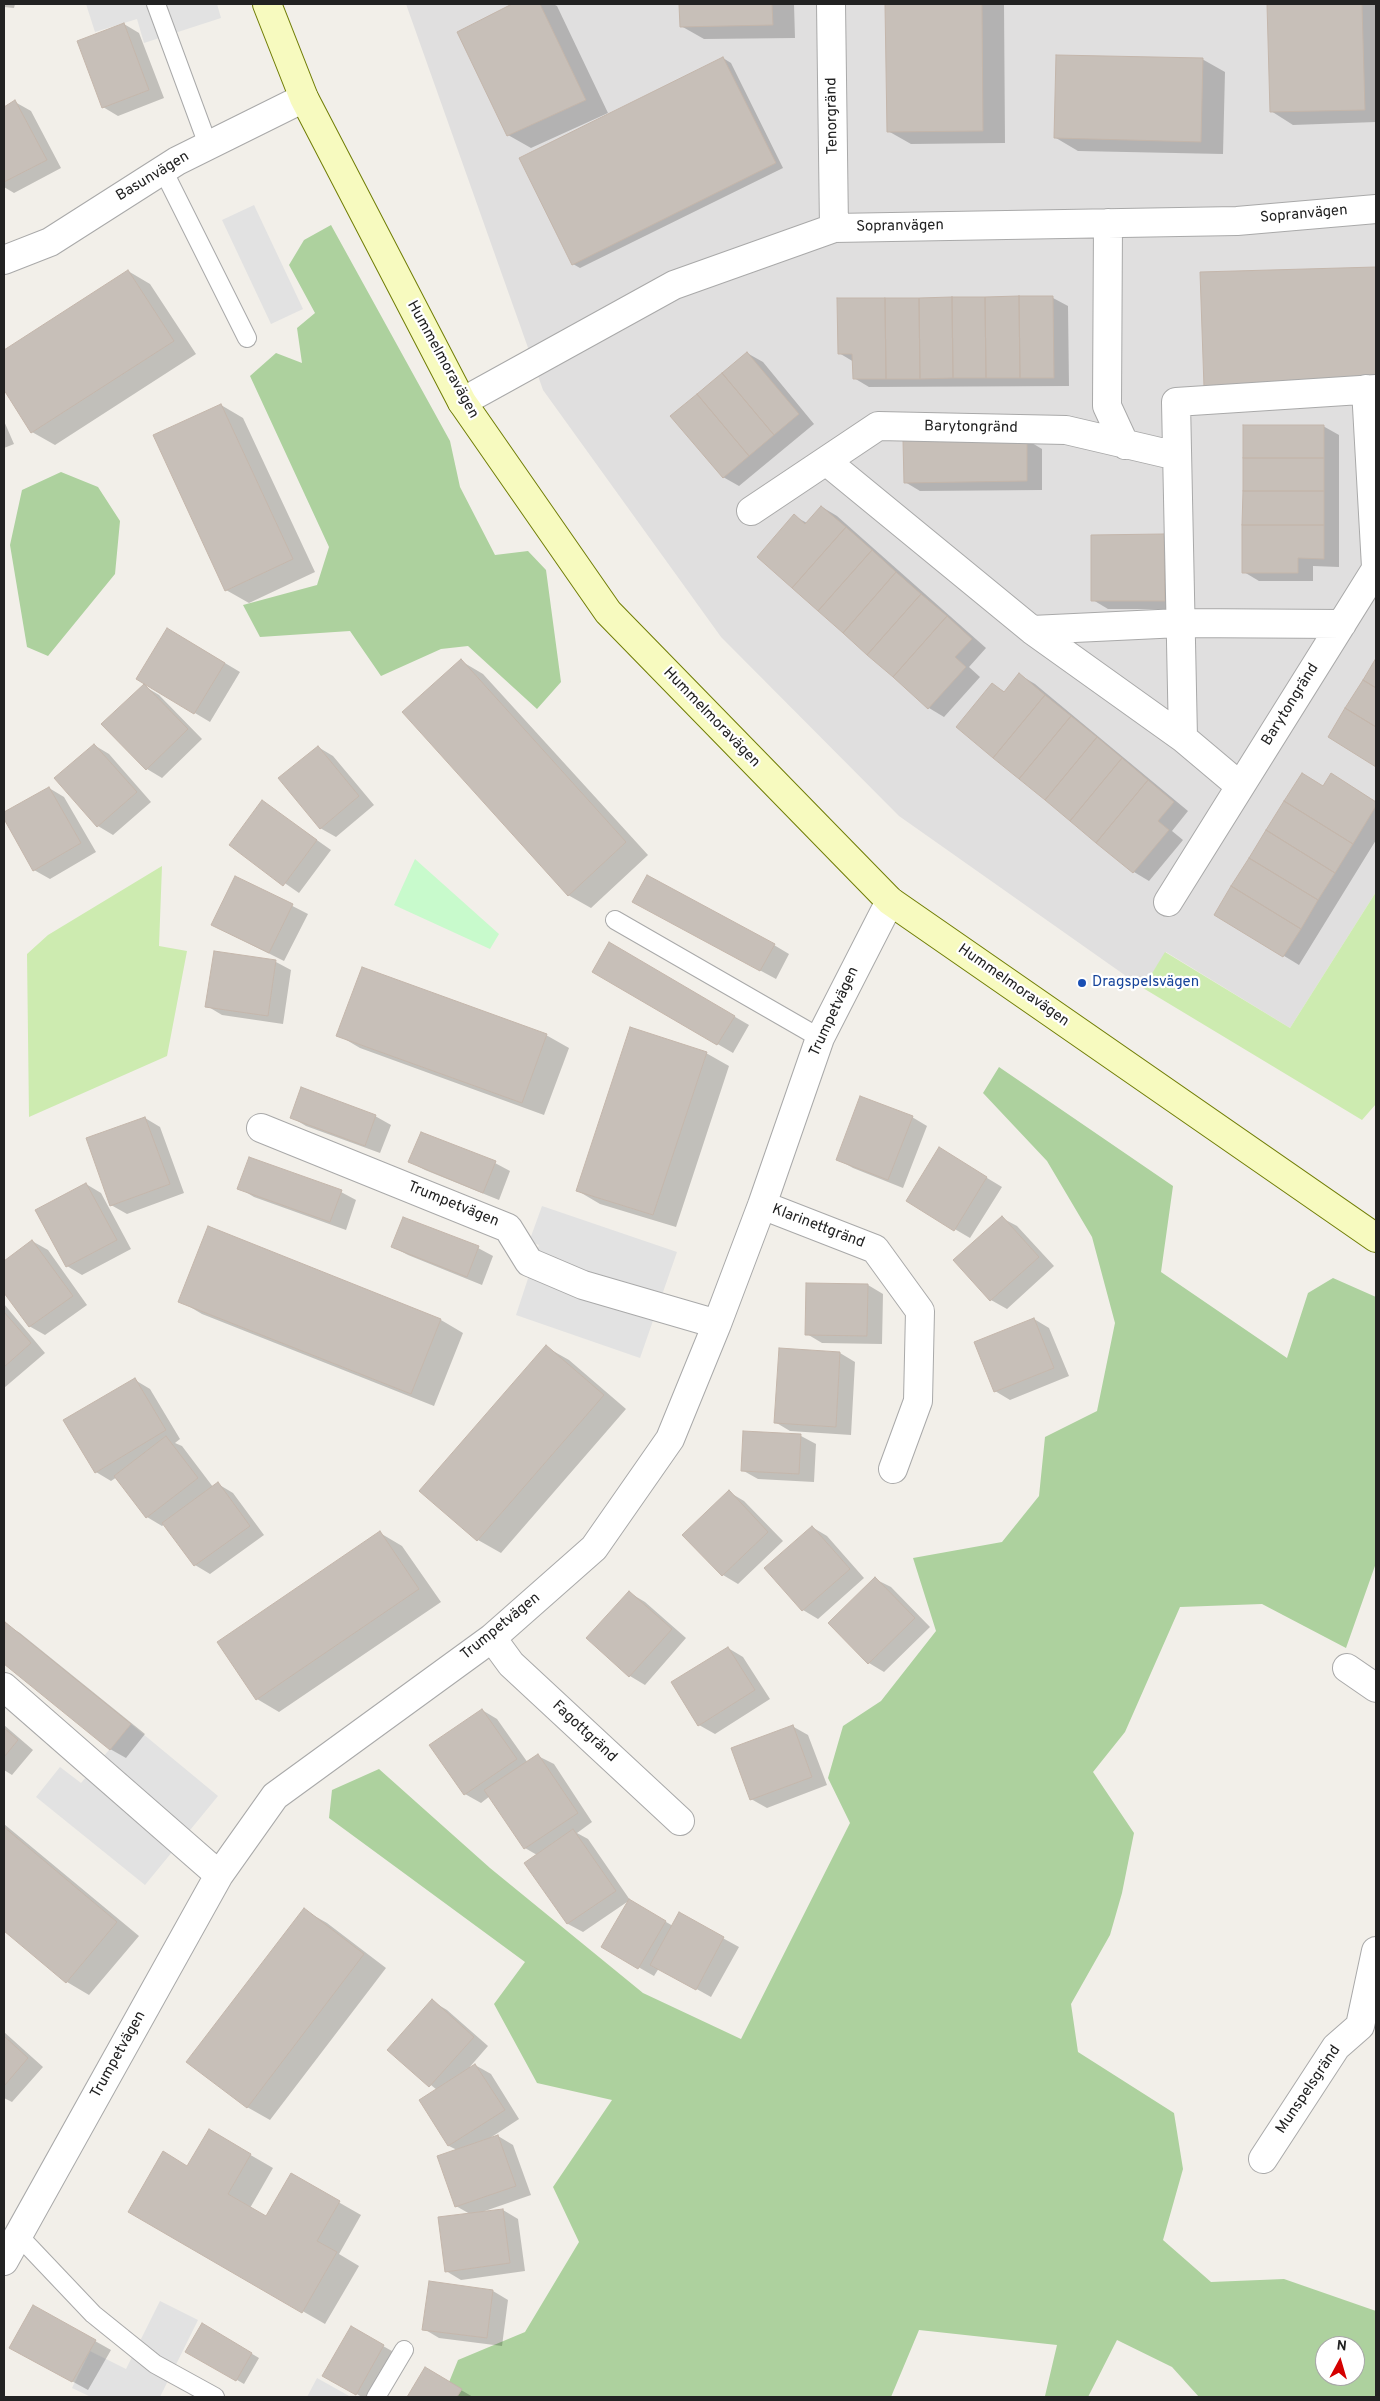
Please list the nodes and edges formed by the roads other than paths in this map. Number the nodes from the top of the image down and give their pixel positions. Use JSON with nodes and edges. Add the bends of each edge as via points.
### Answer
{"nodes":[{"id":1,"x":156,"y":4,"type":"edge"},
{"id":2,"x":267,"y":4,"type":"edge"},
{"id":3,"x":832,"y":4,"type":"edge"},
{"id":4,"x":304,"y":98,"type":"junction"},
{"id":5,"x":208,"y":145,"type":"junction"},
{"id":6,"x":163,"y":170,"type":"junction"},
{"id":7,"x":1376,"y":208,"type":"edge"},
{"id":8,"x":1108,"y":223,"type":"junction"},
{"id":9,"x":834,"y":228,"type":"junction"},
{"id":10,"x":4,"y":260,"type":"edge"},
{"id":11,"x":247,"y":338,"type":"dead end"},
{"id":12,"x":1371,"y":389,"type":"edge"},
{"id":13,"x":462,"y":402,"type":"junction"},
{"id":14,"x":1125,"y":445,"type":"junction"},
{"id":15,"x":1177,"y":456,"type":"junction"},
{"id":16,"x":826,"y":461,"type":"junction"},
{"id":17,"x":751,"y":511,"type":"dead end"},
{"id":18,"x":1376,"y":568,"type":"edge"},
{"id":19,"x":1180,"y":622,"type":"junction"},
{"id":20,"x":1342,"y":624,"type":"junction"},
{"id":21,"x":1032,"y":630,"type":"junction"},
{"id":22,"x":1183,"y":738,"type":"junction"},
{"id":23,"x":1240,"y":786,"type":"junction"},
{"id":24,"x":890,"y":901,"type":"junction"},
{"id":25,"x":1168,"y":902,"type":"dead end"},
{"id":26,"x":615,"y":920,"type":"dead end"},
{"id":27,"x":820,"y":1038,"type":"junction"},
{"id":28,"x":261,"y":1128,"type":"dead end"},
{"id":29,"x":762,"y":1205,"type":"junction"},
{"id":30,"x":1376,"y":1238,"type":"edge"},
{"id":31,"x":716,"y":1324,"type":"junction"},
{"id":32,"x":893,"y":1469,"type":"dead end"},
{"id":33,"x":492,"y":1638,"type":"junction"},
{"id":34,"x":1347,"y":1668,"type":"dead end"},
{"id":35,"x":4,"y":1687,"type":"edge"},
{"id":36,"x":1376,"y":1688,"type":"edge"},
{"id":37,"x":680,"y":1821,"type":"dead end"},
{"id":38,"x":220,"y":1874,"type":"junction"},
{"id":39,"x":1376,"y":1951,"type":"edge"},
{"id":40,"x":1368,"y":2028,"type":"edge"},
{"id":41,"x":1263,"y":2159,"type":"dead end"},
{"id":42,"x":18,"y":2235,"type":"junction"},
{"id":43,"x":4,"y":2260,"type":"edge"},
{"id":44,"x":404,"y":2350,"type":"dead end"},
{"id":45,"x":215,"y":2397,"type":"edge"},
{"id":46,"x":376,"y":2397,"type":"edge"}],
"edges":[{"from":1,"to":5,"type":"lane"},
{"from":2,"to":4,"type":"street","name":"Hummelmoravägen"},
{"from":3,"to":9,"type":"street","name":"Tenorgränd"},
{"from":4,"to":5,"type":"street","name":"Basunvägen"},
{"from":4,"to":13,"type":"street","name":"Hummelmoravägen"},
{"from":5,"to":6,"type":"street","name":"Basunvägen"},
{"from":6,"to":10,"type":"street","name":"Basunvägen","via":[[50,242]]},
{"from":6,"to":11,"type":"lane"},
{"from":7,"to":8,"type":"street","name":"Sopranvägen","via":[[1237,221]]},
{"from":8,"to":9,"type":"street","name":"Sopranvägen"},
{"from":8,"to":14,"type":"street","via":[[1107,406]]},
{"from":9,"to":13,"type":"street","name":"Sopranvägen","via":[[674,285]]},
{"from":12,"to":15,"type":"street","name":"Barytongränd","via":[[1176,402]]},
{"from":12,"to":18,"type":"street","name":"Barytongränd"},
{"from":13,"to":24,"type":"street","name":"Hummelmoravägen","via":[[608,612]]},
{"from":14,"to":15,"type":"street","name":"Barytongränd"},
{"from":14,"to":16,"type":"street","name":"Barytongränd","via":[[1066,430],[878,426]]},
{"from":15,"to":19,"type":"street","name":"Barytongränd"},
{"from":16,"to":17,"type":"street","name":"Barytongränd"},
{"from":16,"to":21,"type":"street"},
{"from":18,"to":20,"type":"street","name":"Barytongränd"},
{"from":19,"to":20,"type":"street"},
{"from":19,"to":21,"type":"street"},
{"from":19,"to":22,"type":"street","name":"Barytongränd"},
{"from":20,"to":23,"type":"street","name":"Barytongränd"},
{"from":21,"to":22,"type":"street"},
{"from":22,"to":23,"type":"street"},
{"from":23,"to":25,"type":"street","name":"Barytongränd"},
{"from":24,"to":27,"type":"street","name":"Trumpetvägen"},
{"from":24,"to":30,"type":"street","name":"Hummelmoravägen"},
{"from":26,"to":27,"type":"lane"},
{"from":27,"to":29,"type":"street","name":"Trumpetvägen"},
{"from":28,"to":31,"type":"street","name":"Trumpetvägen","via":[[508,1228],[529,1262],[583,1285]]},
{"from":29,"to":31,"type":"street","name":"Trumpetvägen"},
{"from":29,"to":32,"type":"street","name":"Klarinettgränd","via":[[875,1249],[920,1311],[918,1401]]},
{"from":31,"to":33,"type":"street","name":"Trumpetvägen","via":[[670,1439],[594,1548]]},
{"from":33,"to":37,"type":"street","name":"Fagottgränd","via":[[511,1664]]},
{"from":33,"to":38,"type":"street","name":"Trumpetvägen","via":[[275,1796]]},
{"from":34,"to":36,"type":"street"},
{"from":35,"to":38,"type":"street"},
{"from":38,"to":42,"type":"street","name":"Trumpetvägen"},
{"from":39,"to":40,"type":"street","name":"Munspelsgränd"},
{"from":40,"to":41,"type":"street","name":"Munspelsgränd","via":[[1336,2047]]},
{"from":42,"to":43,"type":"street","name":"Trumpetvägen"},
{"from":42,"to":45,"type":"lane","via":[[101,2320],[155,2364]]},
{"from":44,"to":46,"type":"lane"}]}
